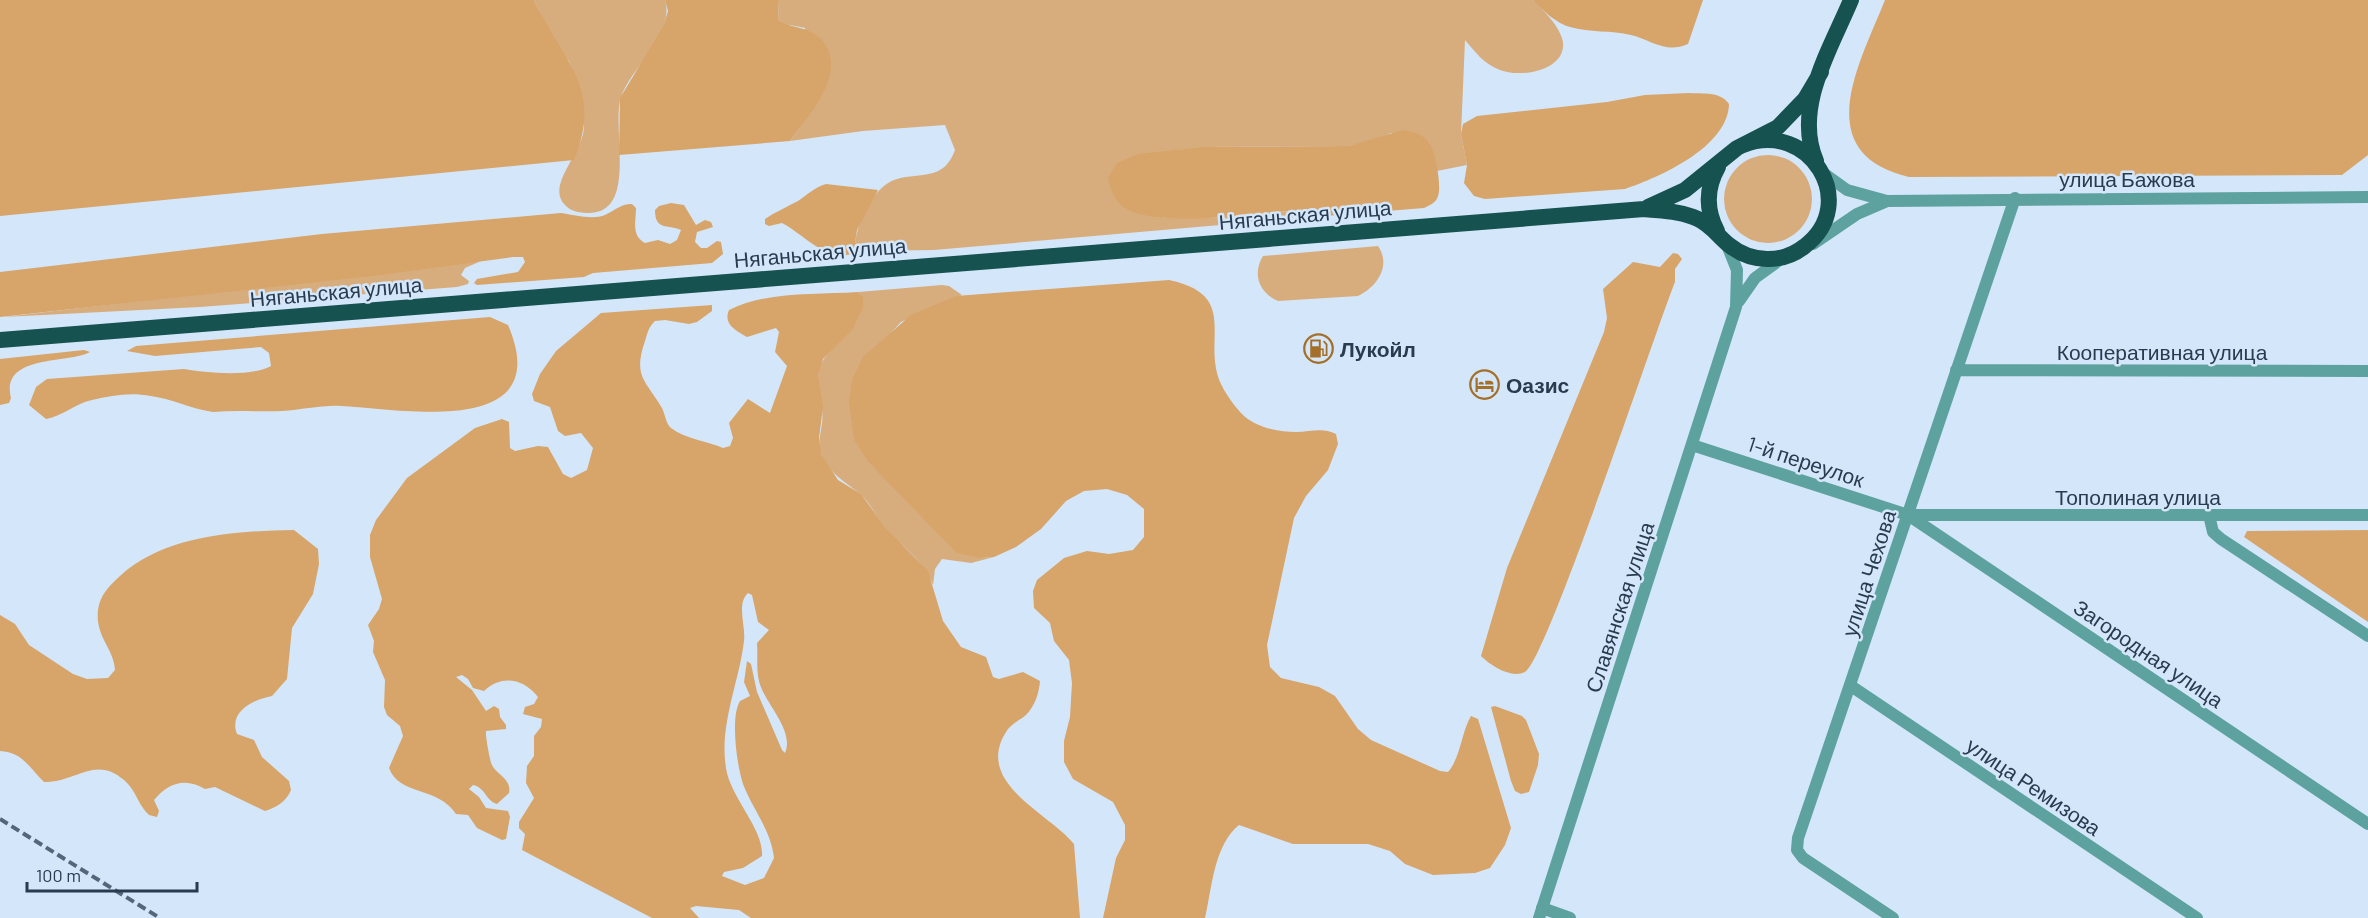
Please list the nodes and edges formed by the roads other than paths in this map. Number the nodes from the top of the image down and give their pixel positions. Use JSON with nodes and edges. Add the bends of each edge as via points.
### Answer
{"nodes":[{"id":1,"x":1851,"y":0,"type":"edge"},
{"id":2,"x":1821,"y":72,"type":"junction"},
{"id":3,"x":1743,"y":145,"type":"junction"},
{"id":4,"x":1722,"y":162,"type":"junction"},
{"id":5,"x":1819,"y":167,"type":"junction"},
{"id":6,"x":2368,"y":196,"type":"edge"},
{"id":7,"x":2015,"y":198,"type":"junction"},
{"id":8,"x":1887,"y":201,"type":"junction"},
{"id":9,"x":1644,"y":209,"type":"junction"},
{"id":10,"x":1723,"y":238,"type":"junction"},
{"id":11,"x":1791,"y":254,"type":"junction"},
{"id":12,"x":1736,"y":307,"type":"junction"},
{"id":13,"x":0,"y":340,"type":"edge"},
{"id":14,"x":1956,"y":370,"type":"junction"},
{"id":15,"x":2368,"y":371,"type":"edge"},
{"id":16,"x":1692,"y":445,"type":"junction"},
{"id":17,"x":1908,"y":515,"type":"junction"},
{"id":18,"x":2209,"y":515,"type":"junction"},
{"id":19,"x":2368,"y":515,"type":"edge"},
{"id":20,"x":2368,"y":636,"type":"edge"},
{"id":21,"x":1851,"y":687,"type":"junction"},
{"id":22,"x":2368,"y":824,"type":"edge"},
{"id":23,"x":1540,"y":913,"type":"edge"},
{"id":24,"x":1570,"y":918,"type":"edge"},
{"id":25,"x":1893,"y":918,"type":"edge"},
{"id":26,"x":2197,"y":918,"type":"edge"}],
"edges":[{"from":1,"to":2,"type":"highway"},
{"from":2,"to":3,"type":"highway","via":[[1788,119]]},
{"from":2,"to":5,"type":"highway","via":[[1808,124]]},
{"from":3,"to":4,"type":"highway"},
{"from":3,"to":5,"type":"highway","via":[[1763,140],[1784,141],[1802,150]]},
{"from":4,"to":9,"type":"highway","via":[[1685,190]]},
{"from":4,"to":10,"type":"highway","via":[[1712,179],[1708,199],[1712,219]]},
{"from":5,"to":8,"type":"street","via":[[1847,190]]},
{"from":5,"to":11,"type":"highway","via":[[1828,192],[1826,215],[1816,236]]},
{"from":6,"to":7,"type":"street","name":"улица Бажова"},
{"from":7,"to":8,"type":"street","name":"улица Бажова"},
{"from":7,"to":14,"type":"street","name":"улица Чехова"},
{"from":8,"to":11,"type":"street","via":[[1857,214]]},
{"from":9,"to":10,"type":"highway","via":[[1693,217]]},
{"from":9,"to":13,"type":"highway","name":"Няганьская улица"},
{"from":10,"to":11,"type":"highway","via":[[1751,257],[1767,259]]},
{"from":10,"to":12,"type":"street","via":[[1737,270]]},
{"from":11,"to":12,"type":"street","via":[[1767,267],[1749,284]]},
{"from":12,"to":16,"type":"street","name":"Славянская улица"},
{"from":14,"to":15,"type":"street","name":"Кооперативная улица"},
{"from":14,"to":17,"type":"street","name":"улица Чехова"},
{"from":16,"to":17,"type":"street","name":"1-й переулок"},
{"from":16,"to":23,"type":"street","name":"Славянская улица"},
{"from":17,"to":18,"type":"street","name":"Тополиная улица"},
{"from":17,"to":21,"type":"street","name":"улица Чехова"},
{"from":17,"to":22,"type":"street","name":"Загородная улица"},
{"from":18,"to":19,"type":"street","name":"Тополиная улица"},
{"from":18,"to":20,"type":"street","via":[[2213,532],[2221,539]]},
{"from":21,"to":25,"type":"street","name":"улица Чехова","via":[[1797,850],[1803,858]]},
{"from":21,"to":26,"type":"street","name":"улица Ремизова"},
{"from":23,"to":24,"type":"street"}]}
